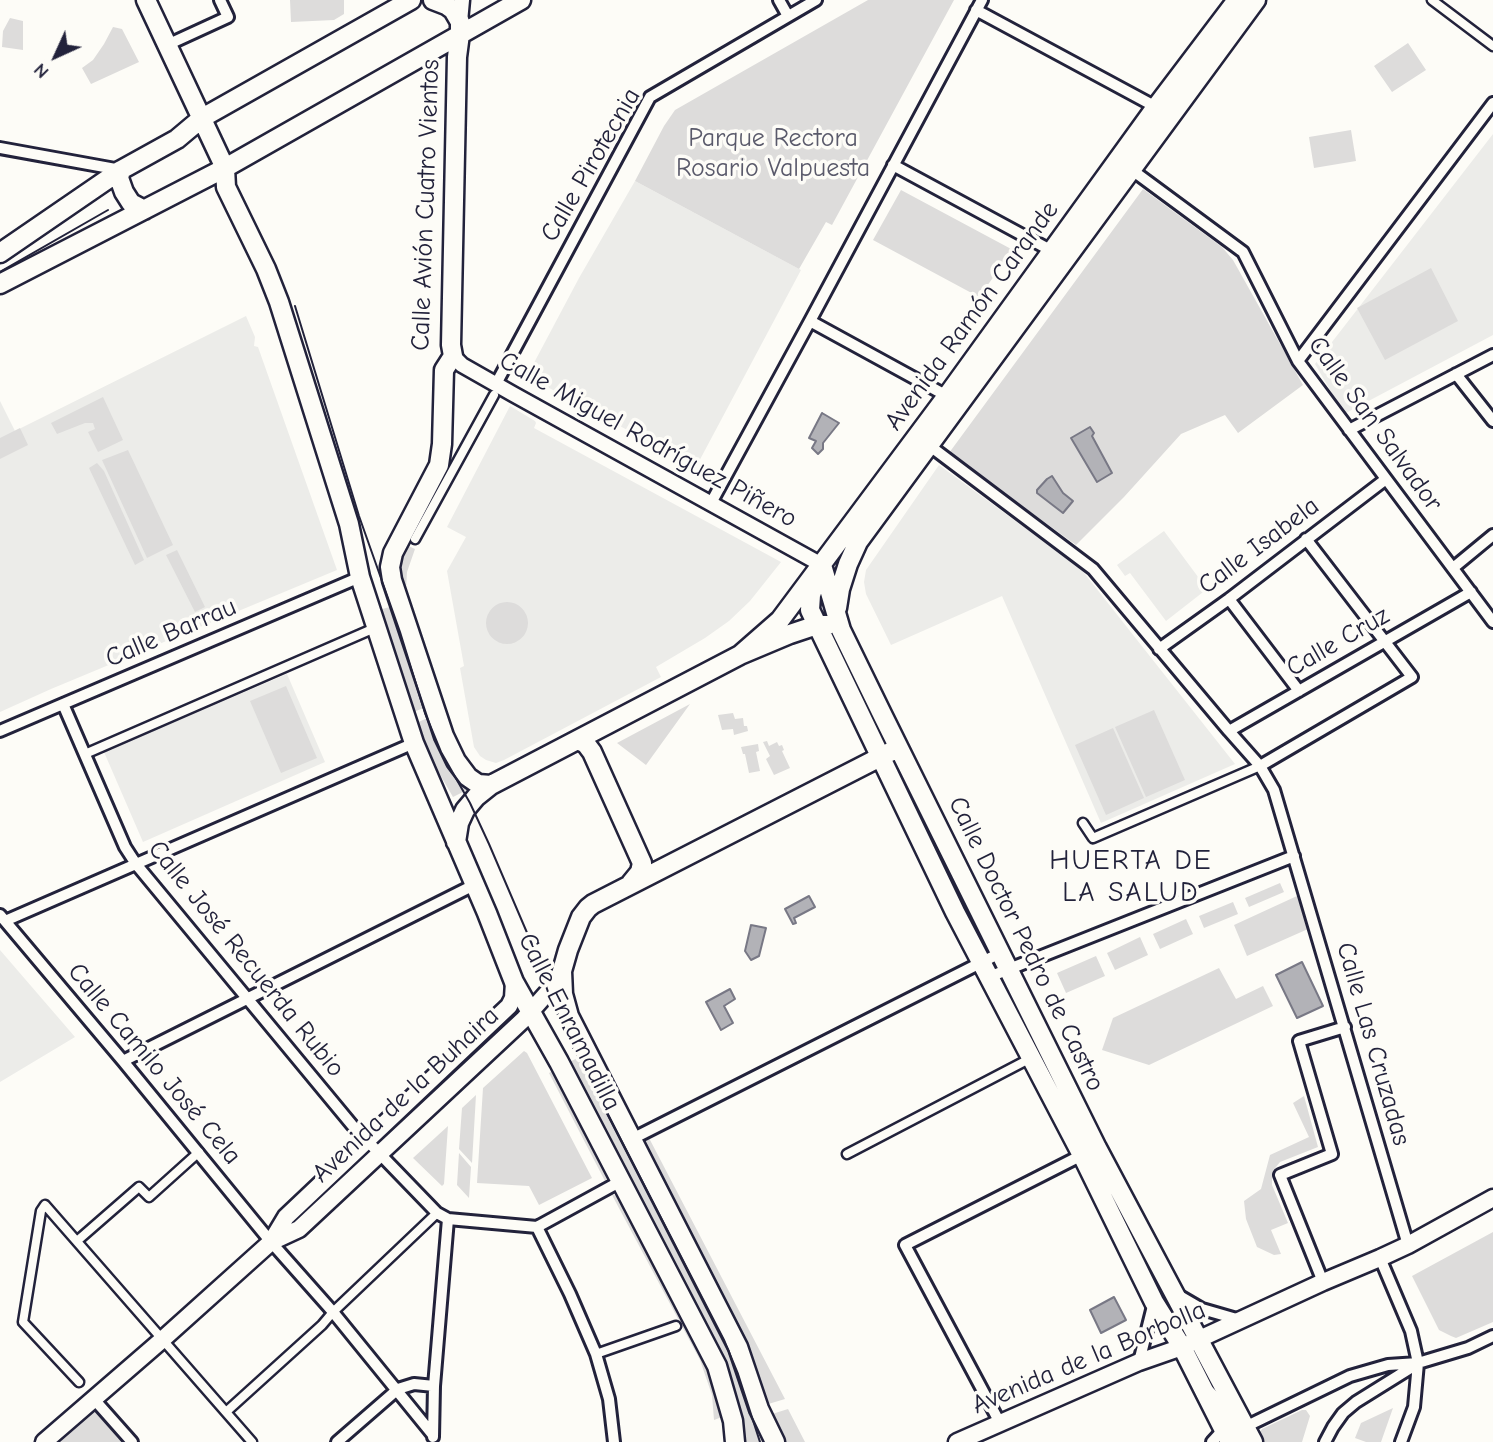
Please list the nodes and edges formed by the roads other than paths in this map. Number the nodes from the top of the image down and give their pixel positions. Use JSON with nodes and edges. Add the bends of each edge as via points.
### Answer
{"nodes":[{"id":1,"x":146,"y":0,"type":"edge"},
{"id":2,"x":220,"y":0,"type":"edge"},
{"id":3,"x":433,"y":0,"type":"edge"},
{"id":4,"x":462,"y":0,"type":"edge"},
{"id":5,"x":521,"y":0,"type":"edge"},
{"id":6,"x":779,"y":0,"type":"edge"},
{"id":7,"x":816,"y":0,"type":"edge"},
{"id":8,"x":1237,"y":0,"type":"edge"},
{"id":9,"x":1256,"y":0,"type":"edge"},
{"id":10,"x":1432,"y":0,"type":"edge"},
{"id":11,"x":411,"y":1,"type":"edge"},
{"id":12,"x":979,"y":5,"type":"edge"},
{"id":13,"x":788,"y":16,"type":"junction"},
{"id":14,"x":460,"y":28,"type":"junction"},
{"id":15,"x":167,"y":45,"type":"junction"},
{"id":16,"x":1493,"y":46,"type":"edge"},
{"id":17,"x":1493,"y":103,"type":"edge"},
{"id":18,"x":1157,"y":107,"type":"junction"},
{"id":19,"x":202,"y":118,"type":"junction"},
{"id":20,"x":0,"y":148,"type":"edge"},
{"id":21,"x":893,"y":165,"type":"junction"},
{"id":22,"x":225,"y":168,"type":"junction"},
{"id":23,"x":121,"y":170,"type":"junction"},
{"id":24,"x":1132,"y":170,"type":"junction"},
{"id":25,"x":144,"y":210,"type":"junction"},
{"id":26,"x":1052,"y":251,"type":"junction"},
{"id":27,"x":0,"y":253,"type":"edge"},
{"id":28,"x":0,"y":284,"type":"edge"},
{"id":29,"x":810,"y":321,"type":"junction"},
{"id":30,"x":1493,"y":355,"type":"edge"},
{"id":31,"x":453,"y":356,"type":"junction"},
{"id":32,"x":1298,"y":361,"type":"junction"},
{"id":33,"x":1456,"y":374,"type":"junction"},
{"id":34,"x":495,"y":390,"type":"junction"},
{"id":35,"x":947,"y":396,"type":"junction"},
{"id":36,"x":1493,"y":421,"type":"edge"},
{"id":37,"x":1349,"y":430,"type":"junction"},
{"id":38,"x":930,"y":446,"type":"junction"},
{"id":39,"x":1386,"y":479,"type":"junction"},
{"id":40,"x":711,"y":503,"type":"junction"},
{"id":41,"x":1493,"y":535,"type":"edge"},
{"id":42,"x":415,"y":539,"type":"dead end"},
{"id":43,"x":1306,"y":539,"type":"junction"},
{"id":44,"x":822,"y":565,"type":"junction"},
{"id":45,"x":1453,"y":568,"type":"junction"},
{"id":46,"x":360,"y":578,"type":"junction"},
{"id":47,"x":1471,"y":592,"type":"junction"},
{"id":48,"x":1228,"y":599,"type":"junction"},
{"id":49,"x":838,"y":622,"type":"junction"},
{"id":50,"x":1493,"y":622,"type":"edge"},
{"id":51,"x":817,"y":625,"type":"junction"},
{"id":52,"x":377,"y":627,"type":"junction"},
{"id":53,"x":1384,"y":641,"type":"junction"},
{"id":54,"x":1159,"y":649,"type":"junction"},
{"id":55,"x":740,"y":655,"type":"junction"},
{"id":56,"x":1299,"y":691,"type":"junction"},
{"id":57,"x":63,"y":704,"type":"junction"},
{"id":58,"x":0,"y":731,"type":"edge"},
{"id":59,"x":1228,"y":732,"type":"junction"},
{"id":60,"x":578,"y":740,"type":"junction"},
{"id":61,"x":414,"y":743,"type":"junction"},
{"id":62,"x":898,"y":747,"type":"junction"},
{"id":63,"x":85,"y":754,"type":"junction"},
{"id":64,"x":881,"y":756,"type":"junction"},
{"id":65,"x":1260,"y":766,"type":"junction"},
{"id":66,"x":491,"y":785,"type":"junction"},
{"id":67,"x":1083,"y":823,"type":"dead end"},
{"id":68,"x":456,"y":843,"type":"junction"},
{"id":69,"x":1294,"y":856,"type":"junction"},
{"id":70,"x":136,"y":864,"type":"junction"},
{"id":71,"x":473,"y":880,"type":"junction"},
{"id":72,"x":628,"y":886,"type":"junction"},
{"id":73,"x":2,"y":918,"type":"edge"},
{"id":74,"x":1000,"y":953,"type":"junction"},
{"id":75,"x":986,"y":970,"type":"junction"},
{"id":76,"x":1009,"y":970,"type":"junction"},
{"id":77,"x":562,"y":971,"type":"junction"},
{"id":78,"x":514,"y":982,"type":"junction"},
{"id":79,"x":247,"y":999,"type":"junction"},
{"id":80,"x":530,"y":1012,"type":"junction"},
{"id":81,"x":1345,"y":1027,"type":"junction"},
{"id":82,"x":1031,"y":1058,"type":"junction"},
{"id":83,"x":123,"y":1061,"type":"junction"},
{"id":84,"x":632,"y":1139,"type":"junction"},
{"id":85,"x":367,"y":1141,"type":"junction"},
{"id":86,"x":1090,"y":1151,"type":"junction"},
{"id":87,"x":199,"y":1152,"type":"junction"},
{"id":88,"x":379,"y":1154,"type":"junction"},
{"id":89,"x":847,"y":1154,"type":"dead end"},
{"id":90,"x":621,"y":1181,"type":"junction"},
{"id":91,"x":1493,"y":1198,"type":"edge"},
{"id":92,"x":437,"y":1213,"type":"junction"},
{"id":93,"x":448,"y":1219,"type":"junction"},
{"id":94,"x":537,"y":1227,"type":"junction"},
{"id":95,"x":77,"y":1241,"type":"junction"},
{"id":96,"x":271,"y":1242,"type":"junction"},
{"id":97,"x":1408,"y":1245,"type":"junction"},
{"id":98,"x":1380,"y":1258,"type":"junction"},
{"id":99,"x":1323,"y":1282,"type":"junction"},
{"id":100,"x":1174,"y":1293,"type":"junction"},
{"id":101,"x":1154,"y":1302,"type":"junction"},
{"id":102,"x":333,"y":1312,"type":"junction"},
{"id":103,"x":1240,"y":1320,"type":"junction"},
{"id":104,"x":676,"y":1326,"type":"dead end"},
{"id":105,"x":1493,"y":1336,"type":"edge"},
{"id":106,"x":163,"y":1339,"type":"junction"},
{"id":107,"x":1199,"y":1339,"type":"junction"},
{"id":108,"x":1182,"y":1347,"type":"junction"},
{"id":109,"x":596,"y":1354,"type":"junction"},
{"id":110,"x":1139,"y":1362,"type":"junction"},
{"id":111,"x":1418,"y":1363,"type":"junction"},
{"id":112,"x":79,"y":1382,"type":"dead end"},
{"id":113,"x":1200,"y":1382,"type":"junction"},
{"id":114,"x":434,"y":1386,"type":"junction"},
{"id":115,"x":398,"y":1390,"type":"junction"},
{"id":116,"x":93,"y":1398,"type":"junction"},
{"id":117,"x":226,"y":1412,"type":"junction"},
{"id":118,"x":1000,"y":1423,"type":"junction"},
{"id":119,"x":1246,"y":1437,"type":"edge"},
{"id":120,"x":433,"y":1438,"type":"edge"},
{"id":121,"x":1222,"y":1438,"type":"edge"},
{"id":122,"x":44,"y":1442,"type":"edge"},
{"id":123,"x":132,"y":1442,"type":"edge"},
{"id":124,"x":253,"y":1442,"type":"edge"},
{"id":125,"x":337,"y":1442,"type":"edge"},
{"id":126,"x":614,"y":1442,"type":"edge"},
{"id":127,"x":735,"y":1442,"type":"edge"},
{"id":128,"x":775,"y":1442,"type":"edge"},
{"id":129,"x":957,"y":1442,"type":"edge"},
{"id":130,"x":1325,"y":1442,"type":"edge"},
{"id":131,"x":1401,"y":1442,"type":"edge"}],
"edges":[{"from":1,"to":15,"type":"main road","name":"Calle Enramadilla"},
{"from":2,"to":15,"type":"street","via":[[228,17]]},
{"from":3,"to":14,"type":"main road","via":[[453,10]]},
{"from":4,"to":14,"type":"street","name":"Calle Avión Cuatro Vientos"},
{"from":5,"to":14,"type":"main road"},
{"from":6,"to":13,"type":"street"},
{"from":7,"to":13,"type":"street","name":"Calle Pirotecnia"},
{"from":8,"to":18,"type":"main road","name":"Avenida Ramón Carande"},
{"from":9,"to":24,"type":"main road","name":"Avenida Ramón Carande"},
{"from":10,"to":16,"type":"street"},
{"from":11,"to":19,"type":"main road"},
{"from":12,"to":18,"type":"street"},
{"from":12,"to":21,"type":"street"},
{"from":13,"to":34,"type":"street","name":"Calle Pirotecnia","via":[[650,97]]},
{"from":14,"to":22,"type":"main road","via":[[444,44]]},
{"from":14,"to":31,"type":"main road","name":"Calle Avión Cuatro Vientos"},
{"from":15,"to":19,"type":"main road","name":"Calle Enramadilla"},
{"from":17,"to":32,"type":"street"},
{"from":18,"to":26,"type":"main road","name":"Avenida Ramón Carande"},
{"from":19,"to":22,"type":"main road","name":"Calle Enramadilla"},
{"from":19,"to":23,"type":"main road","via":[[177,139]]},
{"from":20,"to":23,"type":"street"},
{"from":21,"to":26,"type":"street"},
{"from":21,"to":29,"type":"street"},
{"from":22,"to":25,"type":"main road"},
{"from":22,"to":46,"type":"main road","name":"Calle Enramadilla","via":[[226,187],[266,269],[288,330],[349,524]]},
{"from":23,"to":25,"type":"main road","via":[[124,192]]},
{"from":23,"to":27,"type":"main road"},
{"from":24,"to":32,"type":"street","name":"Calle San Salvador","via":[[1243,252]]},
{"from":24,"to":38,"type":"main road","name":"Avenida Ramón Carande"},
{"from":25,"to":28,"type":"main road"},
{"from":26,"to":35,"type":"main road","name":"Avenida Ramón Carande"},
{"from":29,"to":35,"type":"street"},
{"from":29,"to":40,"type":"street"},
{"from":30,"to":33,"type":"street"},
{"from":31,"to":34,"type":"street","name":"Calle Miguel Rodríguez Piñero"},
{"from":31,"to":66,"type":"main road","name":"Calle Avión Cuatro Vientos","via":[[444,370],[439,465],[390,567],[444,736],[462,770],[478,784]]},
{"from":32,"to":37,"type":"street","name":"Calle San Salvador"},
{"from":33,"to":36,"type":"street"},
{"from":33,"to":37,"type":"street"},
{"from":34,"to":40,"type":"street","name":"Calle Miguel Rodríguez Piñero"},
{"from":34,"to":42,"type":"street","name":"Calle Pirotecnia"},
{"from":35,"to":44,"type":"main road","name":"Avenida Ramón Carande"},
{"from":37,"to":39,"type":"street","name":"Calle San Salvador"},
{"from":38,"to":49,"type":"main road","name":"Avenida Ramón Carande","via":[[859,542],[840,589]]},
{"from":38,"to":54,"type":"street","name":"Calle Las Cruzadas","via":[[1093,569]]},
{"from":39,"to":43,"type":"street","name":"Calle Isabela"},
{"from":39,"to":45,"type":"street","name":"Calle San Salvador"},
{"from":40,"to":44,"type":"street","name":"Calle Miguel Rodríguez Piñero"},
{"from":41,"to":45,"type":"street"},
{"from":43,"to":48,"type":"street","name":"Calle Isabela"},
{"from":43,"to":53,"type":"street"},
{"from":44,"to":49,"type":"main road","name":"Calle Doctor Pedro de Castro"},
{"from":44,"to":51,"type":"main road","name":"Calle Doctor Pedro de Castro","via":[[811,595],[810,610]]},
{"from":44,"to":55,"type":"main road","name":"Avenida Ramón Carande","via":[[780,620]]},
{"from":45,"to":47,"type":"street","name":"Calle San Salvador"},
{"from":46,"to":52,"type":"main road","name":"Calle Enramadilla"},
{"from":46,"to":57,"type":"street","name":"Calle Barrau"},
{"from":47,"to":50,"type":"street","name":"Calle San Salvador"},
{"from":47,"to":53,"type":"street","name":"Calle Cruz"},
{"from":48,"to":54,"type":"street","name":"Calle Isabela"},
{"from":48,"to":56,"type":"street"},
{"from":49,"to":51,"type":"main road"},
{"from":49,"to":62,"type":"main road","name":"Calle Doctor Pedro de Castro"},
{"from":51,"to":55,"type":"main road","name":"Avenida Ramón Carande"},
{"from":51,"to":64,"type":"main road","name":"Calle Doctor Pedro de Castro"},
{"from":52,"to":61,"type":"main road","name":"Calle Enramadilla"},
{"from":52,"to":63,"type":"street"},
{"from":53,"to":56,"type":"street","name":"Calle Cruz"},
{"from":53,"to":65,"type":"street","via":[[1412,677]]},
{"from":54,"to":59,"type":"street","name":"Calle Las Cruzadas"},
{"from":55,"to":60,"type":"main road","name":"Avenida Ramón Carande"},
{"from":56,"to":59,"type":"street","name":"Calle Cruz"},
{"from":57,"to":58,"type":"street","name":"Calle Barrau"},
{"from":57,"to":63,"type":"street","name":"Calle José Recuerda Rubio"},
{"from":59,"to":65,"type":"street","name":"Calle Las Cruzadas"},
{"from":60,"to":66,"type":"main road","name":"Avenida Ramón Carande"},
{"from":60,"to":72,"type":"main road","via":[[592,752],[642,863]]},
{"from":61,"to":68,"type":"main road","name":"Calle Enramadilla"},
{"from":61,"to":70,"type":"street"},
{"from":62,"to":64,"type":"main road"},
{"from":62,"to":74,"type":"main road","name":"Calle Doctor Pedro de Castro"},
{"from":63,"to":70,"type":"street","name":"Calle José Recuerda Rubio"},
{"from":64,"to":72,"type":"main road"},
{"from":64,"to":75,"type":"main road","name":"Calle Doctor Pedro de Castro"},
{"from":65,"to":67,"type":"street","via":[[1093,838]]},
{"from":65,"to":69,"type":"street","name":"Calle Las Cruzadas","via":[[1274,790]]},
{"from":66,"to":68,"type":"main road","name":"Avenida Ramón Carande","via":[[465,810]]},
{"from":68,"to":71,"type":"main road","name":"Calle Enramadilla"},
{"from":69,"to":76,"type":"street"},
{"from":69,"to":81,"type":"street","name":"Calle Las Cruzadas"},
{"from":70,"to":73,"type":"street"},
{"from":70,"to":79,"type":"street","name":"Calle José Recuerda Rubio"},
{"from":71,"to":78,"type":"main road","name":"Calle Enramadilla"},
{"from":71,"to":79,"type":"street","via":[[468,888]]},
{"from":72,"to":77,"type":"main road","via":[[599,900],[581,917]]},
{"from":73,"to":83,"type":"street","name":"Calle Camilo José Cela"},
{"from":74,"to":75,"type":"street"},
{"from":74,"to":76,"type":"main road","name":"Calle Doctor Pedro de Castro"},
{"from":75,"to":76,"type":"street"},
{"from":75,"to":82,"type":"main road","name":"Calle Doctor Pedro de Castro"},
{"from":75,"to":84,"type":"street"},
{"from":76,"to":86,"type":"main road","name":"Calle Doctor Pedro de Castro"},
{"from":77,"to":80,"type":"main road","name":"Avenida de la Buhaira"},
{"from":77,"to":84,"type":"main road","name":"Calle Enramadilla","via":[[569,1016]]},
{"from":78,"to":80,"type":"main road","name":"Calle Enramadilla"},
{"from":78,"to":85,"type":"main road","name":"Avenida de la Buhaira","via":[[509,1006]]},
{"from":79,"to":83,"type":"street"},
{"from":79,"to":85,"type":"street","name":"Calle José Recuerda Rubio"},
{"from":80,"to":88,"type":"main road","name":"Avenida de la Buhaira"},
{"from":80,"to":90,"type":"main road","name":"Calle Enramadilla"},
{"from":81,"to":97,"type":"street","name":"Calle Las Cruzadas"},
{"from":81,"to":99,"type":"street","via":[[1300,1041],[1332,1154],[1280,1175]]},
{"from":82,"to":86,"type":"main road","name":"Calle Doctor Pedro de Castro"},
{"from":82,"to":89,"type":"street"},
{"from":83,"to":87,"type":"street","name":"Calle Camilo José Cela"},
{"from":84,"to":128,"type":"main road","name":"Calle Enramadilla","via":[[738,1347]]},
{"from":85,"to":88,"type":"street","name":"Calle José Recuerda Rubio"},
{"from":85,"to":96,"type":"main road","name":"Avenida de la Buhaira","via":[[286,1217]]},
{"from":86,"to":100,"type":"main road","name":"Calle Doctor Pedro de Castro"},
{"from":86,"to":101,"type":"main road","name":"Calle Doctor Pedro de Castro"},
{"from":86,"to":118,"type":"street","via":[[905,1245]]},
{"from":87,"to":95,"type":"street","via":[[149,1197],[139,1187]]},
{"from":87,"to":96,"type":"street","name":"Calle Camilo José Cela"},
{"from":88,"to":92,"type":"street","name":"Calle José Recuerda Rubio"},
{"from":88,"to":96,"type":"main road","name":"Avenida de la Buhaira","via":[[299,1229]]},
{"from":90,"to":94,"type":"street"},
{"from":90,"to":127,"type":"main road","name":"Calle Enramadilla","via":[[717,1366]]},
{"from":91,"to":97,"type":"main road","name":"Avenida de la Borbolla"},
{"from":92,"to":93,"type":"street","name":"Calle José Recuerda Rubio"},
{"from":92,"to":102,"type":"street"},
{"from":93,"to":94,"type":"street"},
{"from":93,"to":114,"type":"street"},
{"from":94,"to":109,"type":"street"},
{"from":95,"to":106,"type":"street"},
{"from":95,"to":112,"type":"street","via":[[45,1205],[23,1322]]},
{"from":96,"to":102,"type":"street","name":"Calle Camilo José Cela"},
{"from":96,"to":106,"type":"main road","name":"Avenida de la Buhaira"},
{"from":97,"to":98,"type":"main road","name":"Avenida de la Borbolla"},
{"from":98,"to":99,"type":"main road","name":"Avenida de la Borbolla"},
{"from":98,"to":111,"type":"street","via":[[1411,1331]]},
{"from":99,"to":103,"type":"main road","name":"Avenida de la Borbolla"},
{"from":100,"to":103,"type":"street","name":"Avenida de la Borbolla","via":[[1202,1309]]},
{"from":100,"to":107,"type":"main road","name":"Calle Doctor Pedro de Castro"},
{"from":101,"to":108,"type":"main road","name":"Calle Doctor Pedro de Castro"},
{"from":101,"to":110,"type":"street"},
{"from":102,"to":115,"type":"street","name":"Calle Camilo José Cela"},
{"from":102,"to":117,"type":"street"},
{"from":103,"to":107,"type":"main road","name":"Avenida de la Borbolla"},
{"from":104,"to":109,"type":"street"},
{"from":105,"to":111,"type":"street"},
{"from":106,"to":116,"type":"main road","name":"Avenida de la Buhaira"},
{"from":106,"to":117,"type":"street"},
{"from":107,"to":108,"type":"main road","name":"Avenida de la Borbolla"},
{"from":107,"to":119,"type":"main road","name":"Calle Doctor Pedro de Castro"},
{"from":108,"to":110,"type":"main road","name":"Avenida de la Borbolla"},
{"from":108,"to":113,"type":"main road","name":"Calle Doctor Pedro de Castro"},
{"from":109,"to":126,"type":"street","via":[[609,1399]]},
{"from":110,"to":118,"type":"main road","name":"Avenida de la Borbolla"},
{"from":111,"to":119,"type":"street","via":[[1388,1364],[1350,1376]]},
{"from":111,"to":130,"type":"street","via":[[1343,1413]]},
{"from":111,"to":131,"type":"street","via":[[1413,1407]]},
{"from":113,"to":119,"type":"street"},
{"from":113,"to":121,"type":"main road","name":"Calle Doctor Pedro de Castro"},
{"from":114,"to":115,"type":"street","via":[[414,1384]]},
{"from":114,"to":120,"type":"street"},
{"from":115,"to":120,"type":"street","name":"Calle Camilo José Cela"},
{"from":115,"to":125,"type":"street"},
{"from":116,"to":122,"type":"main road","name":"Avenida de la Buhaira"},
{"from":116,"to":123,"type":"street"},
{"from":117,"to":124,"type":"street"},
{"from":118,"to":129,"type":"main road","name":"Avenida de la Borbolla"}]}
